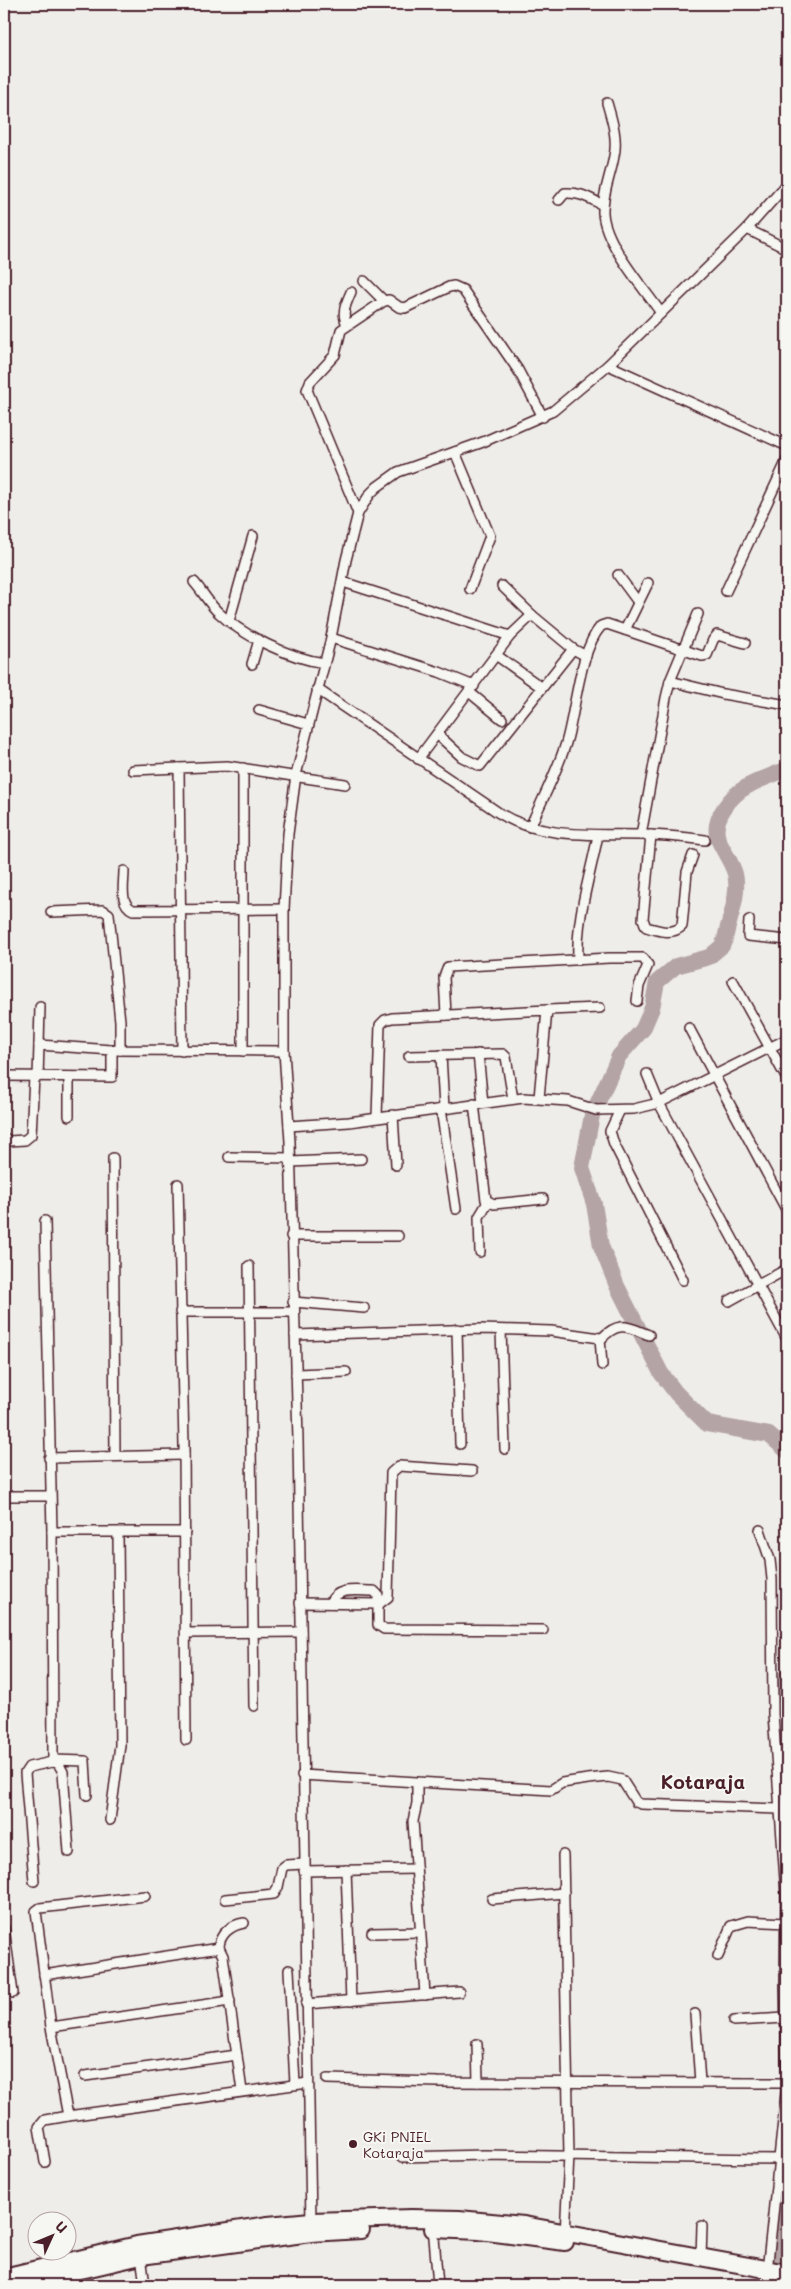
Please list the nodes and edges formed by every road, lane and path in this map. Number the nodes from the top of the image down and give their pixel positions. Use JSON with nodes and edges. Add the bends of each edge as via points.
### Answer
{"nodes":[{"id":1,"x":607,"y":103,"type":"dead end"},
{"id":2,"x":787,"y":184,"type":"edge"},
{"id":3,"x":559,"y":200,"type":"dead end"},
{"id":4,"x":603,"y":206,"type":"junction"},
{"id":5,"x":747,"y":229,"type":"junction"},
{"id":6,"x":787,"y":249,"type":"edge"},
{"id":7,"x":364,"y":281,"type":"dead end"},
{"id":8,"x":351,"y":292,"type":"dead end"},
{"id":9,"x":384,"y":301,"type":"junction"},
{"id":10,"x":661,"y":313,"type":"junction"},
{"id":11,"x":346,"y":325,"type":"junction"},
{"id":12,"x":608,"y":365,"type":"junction"},
{"id":13,"x":543,"y":417,"type":"junction"},
{"id":14,"x":787,"y":446,"type":"edge"},
{"id":15,"x":454,"y":452,"type":"junction"},
{"id":16,"x":787,"y":460,"type":"edge"},
{"id":17,"x":358,"y":512,"type":"junction"},
{"id":18,"x":253,"y":536,"type":"dead end"},
{"id":19,"x":618,"y":574,"type":"dead end"},
{"id":20,"x":194,"y":582,"type":"dead end"},
{"id":21,"x":343,"y":582,"type":"junction"},
{"id":22,"x":648,"y":583,"type":"dead end"},
{"id":23,"x":502,"y":586,"type":"dead end"},
{"id":24,"x":470,"y":589,"type":"dead end"},
{"id":25,"x":726,"y":591,"type":"dead end"},
{"id":26,"x":638,"y":602,"type":"junction"},
{"id":27,"x":698,"y":614,"type":"dead end"},
{"id":28,"x":532,"y":615,"type":"junction"},
{"id":29,"x":229,"y":621,"type":"junction"},
{"id":30,"x":626,"y":630,"type":"junction"},
{"id":31,"x":510,"y":636,"type":"junction"},
{"id":32,"x":331,"y":638,"type":"junction"},
{"id":33,"x":259,"y":640,"type":"junction"},
{"id":34,"x":745,"y":643,"type":"dead end"},
{"id":35,"x":573,"y":649,"type":"junction"},
{"id":36,"x":683,"y":649,"type":"junction"},
{"id":37,"x":496,"y":655,"type":"junction"},
{"id":38,"x":586,"y":656,"type":"junction"},
{"id":39,"x":324,"y":663,"type":"junction"},
{"id":40,"x":252,"y":664,"type":"dead end"},
{"id":41,"x":670,"y":681,"type":"junction"},
{"id":42,"x":541,"y":687,"type":"junction"},
{"id":43,"x":317,"y":689,"type":"junction"},
{"id":44,"x":472,"y":689,"type":"junction"},
{"id":45,"x":787,"y":704,"type":"edge"},
{"id":46,"x":259,"y":710,"type":"dead end"},
{"id":47,"x":502,"y":719,"type":"dead end"},
{"id":48,"x":308,"y":724,"type":"junction"},
{"id":49,"x":437,"y":734,"type":"junction"},
{"id":50,"x":418,"y":759,"type":"junction"},
{"id":51,"x":178,"y":768,"type":"junction"},
{"id":52,"x":243,"y":768,"type":"junction"},
{"id":53,"x":133,"y":770,"type":"dead end"},
{"id":54,"x":296,"y":776,"type":"junction"},
{"id":55,"x":345,"y":784,"type":"dead end"},
{"id":56,"x":530,"y":827,"type":"junction"},
{"id":57,"x":598,"y":835,"type":"junction"},
{"id":58,"x":641,"y":835,"type":"junction"},
{"id":59,"x":651,"y":836,"type":"junction"},
{"id":60,"x":705,"y":840,"type":"dead end"},
{"id":61,"x":693,"y":854,"type":"dead end"},
{"id":62,"x":124,"y":871,"type":"dead end"},
{"id":63,"x":284,"y":909,"type":"junction"},
{"id":64,"x":180,"y":911,"type":"junction"},
{"id":65,"x":242,"y":911,"type":"junction"},
{"id":66,"x":50,"y":912,"type":"dead end"},
{"id":67,"x":749,"y":920,"type":"dead end"},
{"id":68,"x":787,"y":940,"type":"edge"},
{"id":69,"x":578,"y":960,"type":"junction"},
{"id":70,"x":733,"y":981,"type":"dead end"},
{"id":71,"x":637,"y":1001,"type":"dead end"},
{"id":72,"x":40,"y":1008,"type":"dead end"},
{"id":73,"x":600,"y":1008,"type":"dead end"},
{"id":74,"x":547,"y":1010,"type":"junction"},
{"id":75,"x":446,"y":1015,"type":"junction"},
{"id":76,"x":689,"y":1028,"type":"dead end"},
{"id":77,"x":787,"y":1039,"type":"edge"},
{"id":78,"x":39,"y":1045,"type":"junction"},
{"id":79,"x":770,"y":1048,"type":"junction"},
{"id":80,"x":116,"y":1050,"type":"junction"},
{"id":81,"x":182,"y":1051,"type":"junction"},
{"id":82,"x":243,"y":1051,"type":"junction"},
{"id":83,"x":284,"y":1051,"type":"junction"},
{"id":84,"x":478,"y":1054,"type":"junction"},
{"id":85,"x":440,"y":1055,"type":"junction"},
{"id":86,"x":409,"y":1056,"type":"dead end"},
{"id":87,"x":647,"y":1074,"type":"dead end"},
{"id":88,"x":4,"y":1076,"type":"edge"},
{"id":89,"x":36,"y":1077,"type":"junction"},
{"id":90,"x":69,"y":1077,"type":"junction"},
{"id":91,"x":715,"y":1077,"type":"junction"},
{"id":92,"x":787,"y":1079,"type":"edge"},
{"id":93,"x":539,"y":1098,"type":"junction"},
{"id":94,"x":512,"y":1099,"type":"junction"},
{"id":95,"x":659,"y":1103,"type":"junction"},
{"id":96,"x":478,"y":1104,"type":"junction"},
{"id":97,"x":443,"y":1109,"type":"junction"},
{"id":98,"x":617,"y":1110,"type":"junction"},
{"id":99,"x":393,"y":1115,"type":"junction"},
{"id":100,"x":69,"y":1116,"type":"dead end"},
{"id":101,"x":377,"y":1117,"type":"junction"},
{"id":102,"x":289,"y":1126,"type":"junction"},
{"id":103,"x":4,"y":1138,"type":"edge"},
{"id":104,"x":229,"y":1157,"type":"dead end"},
{"id":105,"x":112,"y":1158,"type":"dead end"},
{"id":106,"x":290,"y":1160,"type":"junction"},
{"id":107,"x":361,"y":1160,"type":"dead end"},
{"id":108,"x":396,"y":1165,"type":"dead end"},
{"id":109,"x":178,"y":1184,"type":"dead end"},
{"id":110,"x":543,"y":1199,"type":"dead end"},
{"id":111,"x":488,"y":1202,"type":"junction"},
{"id":112,"x":456,"y":1209,"type":"dead end"},
{"id":113,"x":787,"y":1210,"type":"edge"},
{"id":114,"x":45,"y":1221,"type":"dead end"},
{"id":115,"x":291,"y":1236,"type":"junction"},
{"id":116,"x":398,"y":1236,"type":"dead end"},
{"id":117,"x":480,"y":1252,"type":"dead end"},
{"id":118,"x":248,"y":1266,"type":"dead end"},
{"id":119,"x":787,"y":1269,"type":"edge"},
{"id":120,"x":683,"y":1280,"type":"dead end"},
{"id":121,"x":759,"y":1285,"type":"junction"},
{"id":122,"x":729,"y":1301,"type":"dead end"},
{"id":123,"x":292,"y":1302,"type":"junction"},
{"id":124,"x":364,"y":1308,"type":"dead end"},
{"id":125,"x":180,"y":1312,"type":"junction"},
{"id":126,"x":249,"y":1312,"type":"junction"},
{"id":127,"x":293,"y":1312,"type":"junction"},
{"id":128,"x":458,"y":1329,"type":"junction"},
{"id":129,"x":500,"y":1330,"type":"junction"},
{"id":130,"x":295,"y":1335,"type":"junction"},
{"id":131,"x":650,"y":1335,"type":"dead end"},
{"id":132,"x":601,"y":1339,"type":"junction"},
{"id":133,"x":787,"y":1339,"type":"edge"},
{"id":134,"x":602,"y":1365,"type":"dead end"},
{"id":135,"x":346,"y":1372,"type":"dead end"},
{"id":136,"x":296,"y":1374,"type":"junction"},
{"id":137,"x":460,"y":1444,"type":"dead end"},
{"id":138,"x":505,"y":1449,"type":"dead end"},
{"id":139,"x":184,"y":1455,"type":"junction"},
{"id":140,"x":115,"y":1456,"type":"junction"},
{"id":141,"x":49,"y":1458,"type":"junction"},
{"id":142,"x":472,"y":1472,"type":"dead end"},
{"id":143,"x":4,"y":1496,"type":"edge"},
{"id":144,"x":50,"y":1496,"type":"junction"},
{"id":145,"x":760,"y":1530,"type":"dead end"},
{"id":146,"x":52,"y":1532,"type":"junction"},
{"id":147,"x":184,"y":1532,"type":"junction"},
{"id":148,"x":118,"y":1534,"type":"junction"},
{"id":149,"x":300,"y":1603,"type":"junction"},
{"id":150,"x":330,"y":1603,"type":"junction"},
{"id":151,"x":379,"y":1604,"type":"junction"},
{"id":152,"x":543,"y":1630,"type":"dead end"},
{"id":153,"x":254,"y":1631,"type":"junction"},
{"id":154,"x":301,"y":1632,"type":"junction"},
{"id":155,"x":186,"y":1633,"type":"junction"},
{"id":156,"x":254,"y":1706,"type":"dead end"},
{"id":157,"x":186,"y":1740,"type":"dead end"},
{"id":158,"x":52,"y":1761,"type":"junction"},
{"id":159,"x":302,"y":1775,"type":"junction"},
{"id":160,"x":417,"y":1783,"type":"junction"},
{"id":161,"x":87,"y":1795,"type":"dead end"},
{"id":162,"x":780,"y":1810,"type":"junction"},
{"id":163,"x":110,"y":1820,"type":"dead end"},
{"id":164,"x":69,"y":1852,"type":"dead end"},
{"id":165,"x":563,"y":1855,"type":"dead end"},
{"id":166,"x":304,"y":1867,"type":"junction"},
{"id":167,"x":416,"y":1869,"type":"junction"},
{"id":168,"x":346,"y":1870,"type":"junction"},
{"id":169,"x":34,"y":1881,"type":"dead end"},
{"id":170,"x":564,"y":1893,"type":"junction"},
{"id":171,"x":145,"y":1896,"type":"dead end"},
{"id":172,"x":225,"y":1899,"type":"dead end"},
{"id":173,"x":492,"y":1899,"type":"dead end"},
{"id":174,"x":244,"y":1923,"type":"dead end"},
{"id":175,"x":786,"y":1923,"type":"edge"},
{"id":176,"x":4,"y":1928,"type":"edge"},
{"id":177,"x":420,"y":1932,"type":"junction"},
{"id":178,"x":372,"y":1934,"type":"dead end"},
{"id":179,"x":5,"y":1939,"type":"edge"},
{"id":180,"x":219,"y":1948,"type":"junction"},
{"id":181,"x":718,"y":1956,"type":"dead end"},
{"id":182,"x":7,"y":1967,"type":"edge"},
{"id":183,"x":288,"y":1970,"type":"dead end"},
{"id":184,"x":44,"y":1975,"type":"junction"},
{"id":185,"x":459,"y":1992,"type":"dead end"},
{"id":186,"x":13,"y":1993,"type":"dead end"},
{"id":187,"x":425,"y":1995,"type":"junction"},
{"id":188,"x":230,"y":2001,"type":"junction"},
{"id":189,"x":351,"y":2001,"type":"junction"},
{"id":190,"x":306,"y":2004,"type":"junction"},
{"id":191,"x":695,"y":2014,"type":"dead end"},
{"id":192,"x":786,"y":2018,"type":"junction"},
{"id":193,"x":734,"y":2021,"type":"dead end"},
{"id":194,"x":51,"y":2027,"type":"junction"},
{"id":195,"x":477,"y":2044,"type":"dead end"},
{"id":196,"x":237,"y":2055,"type":"junction"},
{"id":197,"x":85,"y":2076,"type":"dead end"},
{"id":198,"x":327,"y":2079,"type":"dead end"},
{"id":199,"x":478,"y":2082,"type":"junction"},
{"id":200,"x":568,"y":2082,"type":"junction"},
{"id":201,"x":700,"y":2082,"type":"junction"},
{"id":202,"x":308,"y":2083,"type":"junction"},
{"id":203,"x":787,"y":2083,"type":"edge"},
{"id":204,"x":295,"y":2084,"type":"junction"},
{"id":205,"x":242,"y":2091,"type":"junction"},
{"id":206,"x":68,"y":2116,"type":"junction"},
{"id":207,"x":569,"y":2156,"type":"junction"},
{"id":208,"x":402,"y":2157,"type":"dead end"},
{"id":209,"x":779,"y":2159,"type":"junction"},
{"id":210,"x":45,"y":2162,"type":"dead end"},
{"id":211,"x":433,"y":2224,"type":"junction"},
{"id":212,"x":702,"y":2226,"type":"dead end"},
{"id":213,"x":311,"y":2227,"type":"junction"},
{"id":214,"x":565,"y":2237,"type":"junction"},
{"id":215,"x":141,"y":2256,"type":"junction"},
{"id":216,"x":701,"y":2258,"type":"junction"},
{"id":217,"x":4,"y":2278,"type":"edge"},
{"id":218,"x":775,"y":2279,"type":"edge"},
{"id":219,"x":14,"y":2285,"type":"edge"},
{"id":220,"x":145,"y":2285,"type":"edge"},
{"id":221,"x":433,"y":2285,"type":"edge"},
{"id":222,"x":438,"y":2285,"type":"edge"}],
"edges":[{"from":1,"to":4,"type":"street","via":[[616,142]]},
{"from":2,"to":5,"type":"street"},
{"from":3,"to":4,"type":"street","via":[[565,193],[573,192]]},
{"from":4,"to":10,"type":"street","via":[[606,229]]},
{"from":5,"to":6,"type":"street"},
{"from":5,"to":10,"type":"street"},
{"from":7,"to":9,"type":"street"},
{"from":8,"to":11,"type":"street","via":[[344,308]]},
{"from":9,"to":11,"type":"street"},
{"from":9,"to":13,"type":"street","via":[[389,300],[405,308],[454,286],[463,290],[518,370]]},
{"from":10,"to":12,"type":"street"},
{"from":11,"to":17,"type":"street","via":[[340,330],[336,355],[310,382],[307,390]]},
{"from":12,"to":13,"type":"street","via":[[569,400]]},
{"from":12,"to":14,"type":"street"},
{"from":13,"to":15,"type":"street"},
{"from":15,"to":17,"type":"street","via":[[409,467],[388,478],[370,494]]},
{"from":15,"to":24,"type":"street","via":[[490,536]]},
{"from":16,"to":25,"type":"street"},
{"from":17,"to":21,"type":"street"},
{"from":18,"to":29,"type":"street"},
{"from":19,"to":26,"type":"street"},
{"from":20,"to":29,"type":"street","via":[[215,610]]},
{"from":21,"to":31,"type":"street"},
{"from":21,"to":32,"type":"street"},
{"from":22,"to":26,"type":"street"},
{"from":23,"to":28,"type":"street"},
{"from":26,"to":30,"type":"street"},
{"from":27,"to":36,"type":"street"},
{"from":28,"to":31,"type":"street"},
{"from":28,"to":35,"type":"street"},
{"from":29,"to":33,"type":"street"},
{"from":30,"to":36,"type":"street"},
{"from":30,"to":38,"type":"street","via":[[607,624],[601,626]]},
{"from":31,"to":37,"type":"street"},
{"from":32,"to":39,"type":"street"},
{"from":32,"to":44,"type":"street","via":[[439,672]]},
{"from":33,"to":39,"type":"street"},
{"from":33,"to":40,"type":"street"},
{"from":34,"to":36,"type":"street","via":[[718,635],[712,640],[706,656]]},
{"from":35,"to":38,"type":"street"},
{"from":35,"to":42,"type":"street"},
{"from":36,"to":41,"type":"street"},
{"from":37,"to":42,"type":"street"},
{"from":37,"to":44,"type":"street"},
{"from":38,"to":56,"type":"street","via":[[566,743]]},
{"from":39,"to":43,"type":"street"},
{"from":41,"to":45,"type":"street","via":[[747,699]]},
{"from":41,"to":58,"type":"street"},
{"from":42,"to":49,"type":"street","via":[[480,766],[462,757]]},
{"from":43,"to":48,"type":"street"},
{"from":43,"to":50,"type":"street"},
{"from":44,"to":47,"type":"street"},
{"from":44,"to":49,"type":"street"},
{"from":46,"to":48,"type":"street"},
{"from":48,"to":54,"type":"street"},
{"from":49,"to":50,"type":"street"},
{"from":50,"to":56,"type":"street","via":[[499,813]]},
{"from":51,"to":52,"type":"street"},
{"from":51,"to":53,"type":"street"},
{"from":51,"to":64,"type":"street"},
{"from":52,"to":54,"type":"street"},
{"from":52,"to":65,"type":"street"},
{"from":54,"to":55,"type":"street"},
{"from":54,"to":63,"type":"street","via":[[288,834]]},
{"from":56,"to":57,"type":"street"},
{"from":57,"to":58,"type":"street"},
{"from":57,"to":69,"type":"street","via":[[582,906]]},
{"from":58,"to":59,"type":"street"},
{"from":59,"to":60,"type":"street"},
{"from":59,"to":61,"type":"street","via":[[643,919],[646,927],[664,932],[678,930],[682,926],[687,872]]},
{"from":62,"to":64,"type":"street","via":[[124,901],[128,908]]},
{"from":63,"to":65,"type":"street"},
{"from":63,"to":83,"type":"street"},
{"from":64,"to":65,"type":"street"},
{"from":64,"to":81,"type":"street"},
{"from":65,"to":82,"type":"street"},
{"from":66,"to":80,"type":"street","via":[[103,910],[108,914],[120,1021]]},
{"from":67,"to":68,"type":"street","via":[[748,936]]},
{"from":69,"to":71,"type":"street","via":[[643,958],[648,965]]},
{"from":69,"to":75,"type":"street","via":[[448,967],[444,977]]},
{"from":70,"to":79,"type":"street"},
{"from":72,"to":78,"type":"street"},
{"from":73,"to":74,"type":"street"},
{"from":74,"to":75,"type":"street"},
{"from":74,"to":93,"type":"street"},
{"from":75,"to":101,"type":"street","via":[[392,1018],[382,1023]]},
{"from":76,"to":91,"type":"street"},
{"from":77,"to":79,"type":"street"},
{"from":78,"to":80,"type":"street"},
{"from":78,"to":89,"type":"street"},
{"from":79,"to":91,"type":"street"},
{"from":79,"to":92,"type":"street"},
{"from":80,"to":81,"type":"street"},
{"from":80,"to":90,"type":"street","via":[[112,1077]]},
{"from":81,"to":82,"type":"street"},
{"from":82,"to":83,"type":"street"},
{"from":83,"to":102,"type":"street"},
{"from":84,"to":85,"type":"street"},
{"from":84,"to":94,"type":"street","via":[[498,1052],[506,1056]]},
{"from":84,"to":96,"type":"street"},
{"from":85,"to":86,"type":"street"},
{"from":85,"to":97,"type":"street"},
{"from":87,"to":95,"type":"street"},
{"from":88,"to":89,"type":"street"},
{"from":89,"to":90,"type":"street"},
{"from":89,"to":103,"type":"street","via":[[31,1135],[25,1140],[9,1141]]},
{"from":90,"to":100,"type":"street"},
{"from":91,"to":95,"type":"street"},
{"from":91,"to":113,"type":"street"},
{"from":93,"to":94,"type":"street"},
{"from":93,"to":98,"type":"street","via":[[568,1101],[591,1109]]},
{"from":94,"to":96,"type":"street"},
{"from":95,"to":98,"type":"street"},
{"from":95,"to":121,"type":"street"},
{"from":96,"to":97,"type":"street"},
{"from":96,"to":111,"type":"street","via":[[483,1185]]},
{"from":97,"to":99,"type":"street"},
{"from":97,"to":112,"type":"street"},
{"from":98,"to":120,"type":"street","via":[[610,1131],[614,1144]]},
{"from":99,"to":101,"type":"street"},
{"from":99,"to":108,"type":"street"},
{"from":101,"to":102,"type":"street"},
{"from":102,"to":106,"type":"street"},
{"from":104,"to":106,"type":"street"},
{"from":105,"to":140,"type":"street"},
{"from":106,"to":107,"type":"street"},
{"from":106,"to":115,"type":"street"},
{"from":109,"to":125,"type":"street"},
{"from":110,"to":111,"type":"street"},
{"from":111,"to":117,"type":"street","via":[[479,1217]]},
{"from":114,"to":141,"type":"street"},
{"from":115,"to":116,"type":"street"},
{"from":115,"to":123,"type":"street"},
{"from":118,"to":126,"type":"street"},
{"from":119,"to":121,"type":"street"},
{"from":121,"to":122,"type":"street"},
{"from":121,"to":133,"type":"street"},
{"from":123,"to":124,"type":"street"},
{"from":123,"to":127,"type":"street"},
{"from":125,"to":126,"type":"street"},
{"from":125,"to":139,"type":"street"},
{"from":126,"to":127,"type":"street"},
{"from":126,"to":153,"type":"street"},
{"from":127,"to":130,"type":"street"},
{"from":128,"to":129,"type":"street"},
{"from":128,"to":130,"type":"street"},
{"from":128,"to":137,"type":"street"},
{"from":129,"to":132,"type":"street","via":[[566,1332]]},
{"from":129,"to":138,"type":"street"},
{"from":130,"to":136,"type":"street"},
{"from":131,"to":132,"type":"street","via":[[622,1326],[612,1329]]},
{"from":132,"to":134,"type":"street"},
{"from":135,"to":136,"type":"street"},
{"from":136,"to":149,"type":"street"},
{"from":139,"to":140,"type":"street"},
{"from":139,"to":147,"type":"street"},
{"from":140,"to":141,"type":"street"},
{"from":141,"to":144,"type":"street"},
{"from":142,"to":151,"type":"street","via":[[399,1466],[393,1469],[388,1597]]},
{"from":143,"to":144,"type":"street"},
{"from":144,"to":146,"type":"street"},
{"from":145,"to":162,"type":"street","via":[[770,1560],[772,1579],[773,1714]]},
{"from":146,"to":148,"type":"street"},
{"from":146,"to":158,"type":"street"},
{"from":147,"to":148,"type":"street"},
{"from":147,"to":155,"type":"street"},
{"from":148,"to":163,"type":"street","via":[[120,1745]]},
{"from":149,"to":150,"type":"street"},
{"from":149,"to":154,"type":"street"},
{"from":150,"to":151,"type":"street"},
{"from":150,"to":151,"type":"street","via":[[340,1592],[374,1590]]},
{"from":151,"to":152,"type":"street","via":[[378,1625],[384,1629]]},
{"from":153,"to":154,"type":"street"},
{"from":153,"to":155,"type":"street"},
{"from":153,"to":156,"type":"street"},
{"from":154,"to":159,"type":"street"},
{"from":155,"to":157,"type":"street"},
{"from":158,"to":161,"type":"street","via":[[85,1761]]},
{"from":158,"to":164,"type":"street","via":[[58,1763],[63,1772]]},
{"from":158,"to":169,"type":"street","via":[[29,1767],[25,1773]]},
{"from":159,"to":160,"type":"street"},
{"from":159,"to":166,"type":"street"},
{"from":160,"to":162,"type":"street","via":[[551,1790],[562,1783],[608,1776],[622,1780],[636,1802],[642,1804]]},
{"from":160,"to":167,"type":"street","via":[[414,1821]]},
{"from":162,"to":175,"type":"street"},
{"from":165,"to":170,"type":"street"},
{"from":166,"to":168,"type":"street"},
{"from":166,"to":172,"type":"street","via":[[286,1865],[282,1868],[274,1894]]},
{"from":166,"to":190,"type":"street"},
{"from":167,"to":168,"type":"street"},
{"from":167,"to":177,"type":"street"},
{"from":168,"to":189,"type":"street"},
{"from":170,"to":173,"type":"street"},
{"from":170,"to":200,"type":"street"},
{"from":171,"to":184,"type":"street","via":[[38,1909],[35,1913]]},
{"from":174,"to":180,"type":"street","via":[[234,1924],[227,1930]]},
{"from":175,"to":181,"type":"street","via":[[741,1922],[730,1926]]},
{"from":175,"to":192,"type":"street"},
{"from":176,"to":179,"type":"street"},
{"from":177,"to":178,"type":"street"},
{"from":177,"to":187,"type":"street"},
{"from":179,"to":182,"type":"street"},
{"from":180,"to":184,"type":"street"},
{"from":180,"to":188,"type":"street","via":[[224,1956]]},
{"from":182,"to":186,"type":"street"},
{"from":183,"to":204,"type":"street"},
{"from":184,"to":194,"type":"street"},
{"from":185,"to":187,"type":"street"},
{"from":187,"to":189,"type":"street"},
{"from":188,"to":194,"type":"street"},
{"from":188,"to":196,"type":"street"},
{"from":189,"to":190,"type":"street"},
{"from":190,"to":202,"type":"street"},
{"from":191,"to":201,"type":"street"},
{"from":192,"to":193,"type":"street"},
{"from":192,"to":203,"type":"street"},
{"from":194,"to":206,"type":"street"},
{"from":195,"to":199,"type":"street"},
{"from":196,"to":197,"type":"street"},
{"from":196,"to":205,"type":"street"},
{"from":198,"to":199,"type":"street"},
{"from":199,"to":200,"type":"street"},
{"from":200,"to":201,"type":"street"},
{"from":200,"to":207,"type":"street"},
{"from":201,"to":203,"type":"street"},
{"from":202,"to":204,"type":"street"},
{"from":202,"to":213,"type":"street"},
{"from":203,"to":209,"type":"street"},
{"from":204,"to":205,"type":"street"},
{"from":205,"to":206,"type":"street"},
{"from":206,"to":210,"type":"street","via":[[45,2120],[39,2126]]},
{"from":207,"to":208,"type":"street"},
{"from":207,"to":209,"type":"street"},
{"from":207,"to":214,"type":"street"},
{"from":209,"to":218,"type":"street"},
{"from":211,"to":213,"type":"highway"},
{"from":211,"to":214,"type":"highway","via":[[494,2221]]},
{"from":211,"to":222,"type":"street"},
{"from":212,"to":216,"type":"street"},
{"from":213,"to":215,"type":"highway"},
{"from":213,"to":217,"type":"highway","via":[[137,2245]]},
{"from":214,"to":216,"type":"highway"},
{"from":214,"to":218,"type":"highway"},
{"from":215,"to":219,"type":"highway"},
{"from":215,"to":220,"type":"street"},
{"from":216,"to":218,"type":"highway"},
{"from":221,"to":222,"type":"street"}]}
